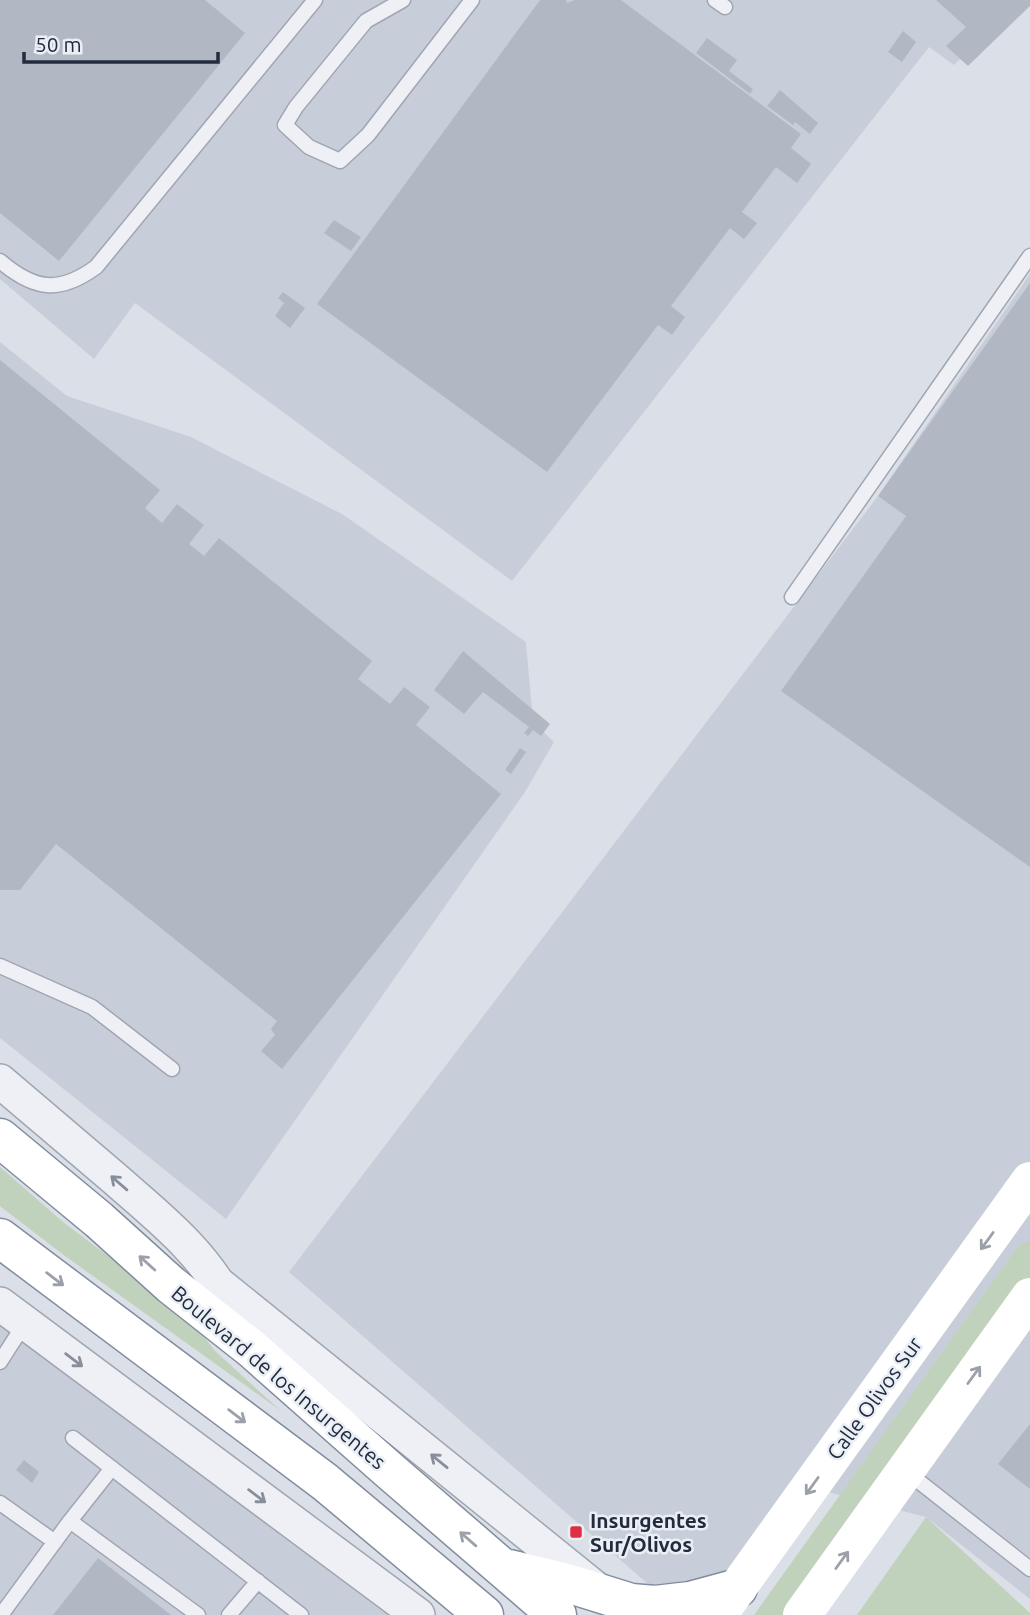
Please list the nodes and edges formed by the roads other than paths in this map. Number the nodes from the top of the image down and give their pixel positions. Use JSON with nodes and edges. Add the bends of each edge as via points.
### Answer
{"nodes":[{"id":1,"x":315,"y":0,"type":"edge"},
{"id":2,"x":403,"y":0,"type":"edge"},
{"id":3,"x":472,"y":0,"type":"edge"},
{"id":4,"x":1030,"y":256,"type":"edge"},
{"id":5,"x":0,"y":261,"type":"edge"},
{"id":6,"x":792,"y":597,"type":"dead end"},
{"id":7,"x":0,"y":966,"type":"edge"},
{"id":8,"x":172,"y":1069,"type":"dead end"},
{"id":9,"x":0,"y":1081,"type":"edge"},
{"id":10,"x":0,"y":1138,"type":"edge"},
{"id":11,"x":1029,"y":1185,"type":"edge"},
{"id":12,"x":0,"y":1238,"type":"edge"},
{"id":13,"x":220,"y":1285,"type":"junction"},
{"id":14,"x":1030,"y":1297,"type":"edge"},
{"id":15,"x":12,"y":1314,"type":"edge"},
{"id":16,"x":252,"y":1349,"type":"junction"},
{"id":17,"x":0,"y":1362,"type":"edge"},
{"id":18,"x":73,"y":1438,"type":"dead end"},
{"id":19,"x":112,"y":1468,"type":"junction"},
{"id":20,"x":905,"y":1471,"type":"junction"},
{"id":21,"x":0,"y":1503,"type":"edge"},
{"id":22,"x":70,"y":1521,"type":"junction"},
{"id":23,"x":55,"y":1542,"type":"junction"},
{"id":24,"x":501,"y":1567,"type":"junction"},
{"id":25,"x":1030,"y":1569,"type":"edge"},
{"id":26,"x":258,"y":1581,"type":"junction"},
{"id":27,"x":606,"y":1597,"type":"junction"},
{"id":28,"x":728,"y":1602,"type":"edge"},
{"id":29,"x":1,"y":1615,"type":"edge"},
{"id":30,"x":198,"y":1615,"type":"edge"},
{"id":31,"x":229,"y":1615,"type":"edge"},
{"id":32,"x":301,"y":1615,"type":"edge"},
{"id":33,"x":418,"y":1615,"type":"edge"},
{"id":34,"x":484,"y":1615,"type":"edge"},
{"id":35,"x":557,"y":1615,"type":"edge"},
{"id":36,"x":802,"y":1615,"type":"edge"}],
"edges":[{"from":1,"to":5,"type":"lane","via":[[96,267],[66,284],[49,286],[24,279]]},
{"from":2,"to":3,"type":"lane","via":[[366,20],[296,107],[285,125],[309,147],[340,161],[368,135]]},
{"from":4,"to":6,"type":"lane"},
{"from":7,"to":8,"type":"lane","via":[[92,1007]]},
{"from":13,"to":9,"type":"street","one_way":true,"via":[[193,1249],[164,1222]]},
{"from":16,"to":10,"type":"main road","name":"Boulevard de los Insurgentes","one_way":true},
{"from":11,"to":28,"type":"main road","name":"Calle Olivos Sur","one_way":true},
{"from":12,"to":34,"type":"main road","one_way":true,"via":[[325,1482]]},
{"from":13,"to":16,"type":"street"},
{"from":27,"to":13,"type":"street","one_way":true},
{"from":20,"to":14,"type":"main road","one_way":true},
{"from":15,"to":17,"type":"lane"},
{"from":15,"to":33,"type":"street","one_way":true},
{"from":24,"to":16,"type":"main road","name":"Boulevard de los Insurgentes","one_way":true},
{"from":18,"to":19,"type":"lane"},
{"from":19,"to":22,"type":"lane"},
{"from":19,"to":26,"type":"lane"},
{"from":20,"to":25,"type":"lane"},
{"from":36,"to":20,"type":"main road","one_way":true},
{"from":21,"to":23,"type":"lane"},
{"from":22,"to":23,"type":"lane"},
{"from":22,"to":30,"type":"lane"},
{"from":23,"to":29,"type":"lane"},
{"from":24,"to":27,"type":"main road"},
{"from":24,"to":35,"type":"main road","name":"Boulevard de los Insurgentes"},
{"from":26,"to":31,"type":"lane"},
{"from":26,"to":32,"type":"lane"},
{"from":27,"to":28,"type":"main road","via":[[655,1605]]}]}
